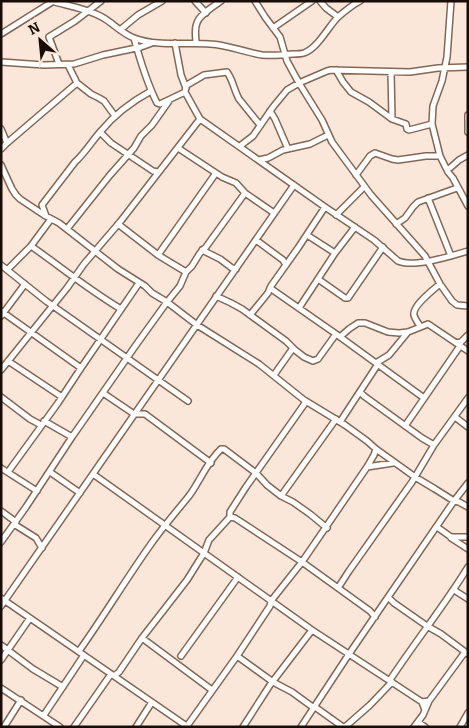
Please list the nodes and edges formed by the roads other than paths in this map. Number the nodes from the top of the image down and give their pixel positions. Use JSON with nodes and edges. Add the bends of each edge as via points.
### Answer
{"nodes":[{"id":1,"x":101,"y":1,"type":"edge"},
{"id":2,"x":162,"y":1,"type":"edge"},
{"id":3,"x":194,"y":1,"type":"edge"},
{"id":4,"x":221,"y":1,"type":"edge"},
{"id":5,"x":256,"y":1,"type":"edge"},
{"id":6,"x":312,"y":1,"type":"edge"},
{"id":7,"x":320,"y":1,"type":"edge"},
{"id":8,"x":360,"y":1,"type":"edge"},
{"id":9,"x":451,"y":1,"type":"edge"},
{"id":10,"x":51,"y":2,"type":"edge"},
{"id":11,"x":89,"y":11,"type":"junction"},
{"id":12,"x":206,"y":13,"type":"junction"},
{"id":13,"x":338,"y":17,"type":"junction"},
{"id":14,"x":272,"y":28,"type":"junction"},
{"id":15,"x":120,"y":30,"type":"junction"},
{"id":16,"x":1,"y":34,"type":"edge"},
{"id":17,"x":134,"y":38,"type":"junction"},
{"id":18,"x":153,"y":43,"type":"junction"},
{"id":19,"x":175,"y":43,"type":"junction"},
{"id":20,"x":196,"y":43,"type":"junction"},
{"id":21,"x":136,"y":48,"type":"junction"},
{"id":22,"x":285,"y":55,"type":"junction"},
{"id":23,"x":1,"y":62,"type":"edge"},
{"id":24,"x":59,"y":64,"type":"junction"},
{"id":25,"x":68,"y":65,"type":"junction"},
{"id":26,"x":468,"y":67,"type":"edge"},
{"id":27,"x":445,"y":68,"type":"junction"},
{"id":28,"x":336,"y":70,"type":"junction"},
{"id":29,"x":391,"y":72,"type":"junction"},
{"id":30,"x":77,"y":83,"type":"junction"},
{"id":31,"x":299,"y":83,"type":"junction"},
{"id":32,"x":185,"y":90,"type":"junction"},
{"id":33,"x":151,"y":91,"type":"junction"},
{"id":34,"x":169,"y":100,"type":"junction"},
{"id":35,"x":270,"y":111,"type":"junction"},
{"id":36,"x":468,"y":115,"type":"edge"},
{"id":37,"x":115,"y":116,"type":"junction"},
{"id":38,"x":392,"y":118,"type":"junction"},
{"id":39,"x":200,"y":119,"type":"junction"},
{"id":40,"x":432,"y":124,"type":"junction"},
{"id":41,"x":260,"y":125,"type":"junction"},
{"id":42,"x":468,"y":125,"type":"edge"},
{"id":43,"x":1,"y":130,"type":"edge"},
{"id":44,"x":100,"y":132,"type":"junction"},
{"id":45,"x":468,"y":132,"type":"edge"},
{"id":46,"x":328,"y":135,"type":"junction"},
{"id":47,"x":7,"y":143,"type":"junction"},
{"id":48,"x":240,"y":146,"type":"junction"},
{"id":49,"x":178,"y":148,"type":"junction"},
{"id":50,"x":288,"y":149,"type":"junction"},
{"id":51,"x":1,"y":150,"type":"edge"},
{"id":52,"x":129,"y":154,"type":"junction"},
{"id":53,"x":440,"y":156,"type":"junction"},
{"id":54,"x":468,"y":156,"type":"edge"},
{"id":55,"x":268,"y":158,"type":"junction"},
{"id":56,"x":259,"y":160,"type":"junction"},
{"id":57,"x":1,"y":165,"type":"edge"},
{"id":58,"x":268,"y":166,"type":"junction"},
{"id":59,"x":448,"y":167,"type":"junction"},
{"id":60,"x":216,"y":173,"type":"junction"},
{"id":61,"x":155,"y":174,"type":"junction"},
{"id":62,"x":356,"y":175,"type":"junction"},
{"id":63,"x":294,"y":185,"type":"junction"},
{"id":64,"x":364,"y":187,"type":"junction"},
{"id":65,"x":457,"y":188,"type":"junction"},
{"id":66,"x":245,"y":193,"type":"junction"},
{"id":67,"x":428,"y":198,"type":"junction"},
{"id":68,"x":42,"y":205,"type":"junction"},
{"id":69,"x":468,"y":206,"type":"edge"},
{"id":70,"x":325,"y":207,"type":"junction"},
{"id":71,"x":33,"y":208,"type":"junction"},
{"id":72,"x":274,"y":213,"type":"junction"},
{"id":73,"x":336,"y":215,"type":"junction"},
{"id":74,"x":49,"y":217,"type":"junction"},
{"id":75,"x":118,"y":224,"type":"junction"},
{"id":76,"x":396,"y":224,"type":"junction"},
{"id":77,"x":355,"y":227,"type":"junction"},
{"id":78,"x":67,"y":229,"type":"junction"},
{"id":79,"x":307,"y":235,"type":"junction"},
{"id":80,"x":256,"y":240,"type":"junction"},
{"id":81,"x":31,"y":246,"type":"junction"},
{"id":82,"x":383,"y":247,"type":"junction"},
{"id":83,"x":202,"y":250,"type":"junction"},
{"id":84,"x":96,"y":251,"type":"junction"},
{"id":85,"x":468,"y":251,"type":"edge"},
{"id":86,"x":335,"y":253,"type":"junction"},
{"id":87,"x":158,"y":255,"type":"junction"},
{"id":88,"x":451,"y":256,"type":"junction"},
{"id":89,"x":428,"y":261,"type":"junction"},
{"id":90,"x":286,"y":262,"type":"junction"},
{"id":91,"x":1,"y":265,"type":"edge"},
{"id":92,"x":7,"y":270,"type":"junction"},
{"id":93,"x":233,"y":270,"type":"junction"},
{"id":94,"x":186,"y":272,"type":"junction"},
{"id":95,"x":74,"y":278,"type":"junction"},
{"id":96,"x":318,"y":279,"type":"junction"},
{"id":97,"x":139,"y":283,"type":"junction"},
{"id":98,"x":25,"y":284,"type":"junction"},
{"id":99,"x":440,"y":284,"type":"junction"},
{"id":100,"x":270,"y":288,"type":"junction"},
{"id":101,"x":216,"y":296,"type":"junction"},
{"id":102,"x":167,"y":302,"type":"junction"},
{"id":103,"x":53,"y":306,"type":"junction"},
{"id":104,"x":468,"y":306,"type":"edge"},
{"id":105,"x":299,"y":308,"type":"junction"},
{"id":106,"x":121,"y":309,"type":"junction"},
{"id":107,"x":2,"y":313,"type":"edge"},
{"id":108,"x":250,"y":315,"type":"junction"},
{"id":109,"x":197,"y":325,"type":"junction"},
{"id":110,"x":420,"y":326,"type":"junction"},
{"id":111,"x":408,"y":332,"type":"junction"},
{"id":112,"x":31,"y":333,"type":"junction"},
{"id":113,"x":338,"y":335,"type":"junction"},
{"id":114,"x":468,"y":335,"type":"edge"},
{"id":115,"x":101,"y":339,"type":"junction"},
{"id":116,"x":458,"y":344,"type":"junction"},
{"id":117,"x":294,"y":348,"type":"junction"},
{"id":118,"x":468,"y":351,"type":"edge"},
{"id":119,"x":127,"y":359,"type":"junction"},
{"id":120,"x":8,"y":361,"type":"junction"},
{"id":121,"x":377,"y":364,"type":"junction"},
{"id":122,"x":81,"y":368,"type":"junction"},
{"id":123,"x":1,"y":370,"type":"edge"},
{"id":124,"x":274,"y":375,"type":"junction"},
{"id":125,"x":159,"y":380,"type":"junction"},
{"id":126,"x":360,"y":392,"type":"junction"},
{"id":127,"x":104,"y":393,"type":"junction"},
{"id":128,"x":1,"y":397,"type":"edge"},
{"id":129,"x":62,"y":398,"type":"junction"},
{"id":130,"x":424,"y":398,"type":"junction"},
{"id":131,"x":468,"y":398,"type":"edge"},
{"id":132,"x":304,"y":400,"type":"junction"},
{"id":133,"x":188,"y":401,"type":"dead end"},
{"id":134,"x":134,"y":414,"type":"junction"},
{"id":135,"x":455,"y":417,"type":"junction"},
{"id":136,"x":338,"y":421,"type":"junction"},
{"id":137,"x":43,"y":423,"type":"junction"},
{"id":138,"x":406,"y":426,"type":"junction"},
{"id":139,"x":468,"y":427,"type":"edge"},
{"id":140,"x":72,"y":438,"type":"junction"},
{"id":141,"x":434,"y":445,"type":"junction"},
{"id":142,"x":376,"y":449,"type":"junction"},
{"id":143,"x":210,"y":462,"type":"junction"},
{"id":144,"x":393,"y":463,"type":"junction"},
{"id":145,"x":367,"y":467,"type":"junction"},
{"id":146,"x":1,"y":468,"type":"edge"},
{"id":147,"x":8,"y":472,"type":"junction"},
{"id":148,"x":50,"y":472,"type":"junction"},
{"id":149,"x":256,"y":473,"type":"junction"},
{"id":150,"x":93,"y":474,"type":"junction"},
{"id":151,"x":415,"y":477,"type":"junction"},
{"id":152,"x":468,"y":483,"type":"edge"},
{"id":153,"x":37,"y":491,"type":"junction"},
{"id":154,"x":80,"y":493,"type":"junction"},
{"id":155,"x":281,"y":496,"type":"junction"},
{"id":156,"x":454,"y":501,"type":"junction"},
{"id":157,"x":468,"y":507,"type":"edge"},
{"id":158,"x":1,"y":511,"type":"edge"},
{"id":159,"x":232,"y":517,"type":"junction"},
{"id":160,"x":15,"y":523,"type":"junction"},
{"id":161,"x":165,"y":525,"type":"junction"},
{"id":162,"x":437,"y":527,"type":"junction"},
{"id":163,"x":326,"y":528,"type":"junction"},
{"id":164,"x":468,"y":537,"type":"edge"},
{"id":165,"x":450,"y":538,"type":"junction"},
{"id":166,"x":1,"y":542,"type":"edge"},
{"id":167,"x":42,"y":548,"type":"junction"},
{"id":168,"x":468,"y":549,"type":"edge"},
{"id":169,"x":204,"y":553,"type":"junction"},
{"id":170,"x":302,"y":562,"type":"junction"},
{"id":171,"x":468,"y":567,"type":"edge"},
{"id":172,"x":238,"y":577,"type":"junction"},
{"id":173,"x":338,"y":588,"type":"junction"},
{"id":174,"x":454,"y":590,"type":"junction"},
{"id":175,"x":3,"y":599,"type":"edge"},
{"id":176,"x":386,"y":599,"type":"junction"},
{"id":177,"x":468,"y":599,"type":"edge"},
{"id":178,"x":271,"y":601,"type":"junction"},
{"id":179,"x":1,"y":606,"type":"edge"},
{"id":180,"x":380,"y":608,"type":"junction"},
{"id":181,"x":370,"y":611,"type":"junction"},
{"id":182,"x":375,"y":617,"type":"junction"},
{"id":183,"x":30,"y":618,"type":"junction"},
{"id":184,"x":427,"y":626,"type":"junction"},
{"id":185,"x":312,"y":630,"type":"junction"},
{"id":186,"x":142,"y":638,"type":"junction"},
{"id":187,"x":1,"y":645,"type":"edge"},
{"id":188,"x":8,"y":650,"type":"junction"},
{"id":189,"x":81,"y":653,"type":"junction"},
{"id":190,"x":466,"y":653,"type":"edge"},
{"id":191,"x":349,"y":654,"type":"junction"},
{"id":192,"x":181,"y":656,"type":"dead end"},
{"id":193,"x":237,"y":656,"type":"junction"},
{"id":194,"x":1,"y":660,"type":"edge"},
{"id":195,"x":119,"y":672,"type":"junction"},
{"id":196,"x":112,"y":675,"type":"junction"},
{"id":197,"x":120,"y":680,"type":"junction"},
{"id":198,"x":391,"y":681,"type":"junction"},
{"id":199,"x":273,"y":682,"type":"junction"},
{"id":200,"x":1,"y":688,"type":"edge"},
{"id":201,"x":62,"y":688,"type":"junction"},
{"id":202,"x":212,"y":690,"type":"junction"},
{"id":203,"x":21,"y":700,"type":"junction"},
{"id":204,"x":429,"y":701,"type":"junction"},
{"id":205,"x":152,"y":702,"type":"junction"},
{"id":206,"x":422,"y":702,"type":"junction"},
{"id":207,"x":314,"y":707,"type":"junction"},
{"id":208,"x":425,"y":710,"type":"junction"},
{"id":209,"x":468,"y":713,"type":"edge"},
{"id":210,"x":44,"y":715,"type":"junction"},
{"id":211,"x":416,"y":724,"type":"edge"},
{"id":212,"x":184,"y":726,"type":"edge"},
{"id":213,"x":4,"y":727,"type":"edge"},
{"id":214,"x":60,"y":727,"type":"edge"},
{"id":215,"x":74,"y":727,"type":"edge"},
{"id":216,"x":136,"y":727,"type":"edge"},
{"id":217,"x":243,"y":727,"type":"edge"},
{"id":218,"x":301,"y":727,"type":"edge"},
{"id":219,"x":344,"y":727,"type":"edge"},
{"id":220,"x":425,"y":727,"type":"edge"},
{"id":221,"x":460,"y":727,"type":"edge"}],
"edges":[{"from":1,"to":11,"type":"street"},
{"from":2,"to":15,"type":"street"},
{"from":3,"to":12,"type":"street"},
{"from":4,"to":12,"type":"street"},
{"from":5,"to":14,"type":"street"},
{"from":6,"to":14,"type":"street"},
{"from":7,"to":13,"type":"street"},
{"from":8,"to":13,"type":"street"},
{"from":9,"to":27,"type":"street"},
{"from":10,"to":11,"type":"street"},
{"from":10,"to":16,"type":"street"},
{"from":11,"to":15,"type":"street"},
{"from":11,"to":24,"type":"street","via":[[50,37]]},
{"from":12,"to":20,"type":"street","via":[[197,21]]},
{"from":13,"to":22,"type":"street","via":[[309,50]]},
{"from":14,"to":22,"type":"street","via":[[280,37]]},
{"from":15,"to":17,"type":"street"},
{"from":17,"to":18,"type":"street"},
{"from":17,"to":21,"type":"street"},
{"from":18,"to":19,"type":"street"},
{"from":18,"to":21,"type":"street"},
{"from":19,"to":20,"type":"street"},
{"from":19,"to":32,"type":"street"},
{"from":20,"to":22,"type":"street","via":[[228,46],[262,55]]},
{"from":21,"to":25,"type":"street"},
{"from":21,"to":33,"type":"street"},
{"from":22,"to":31,"type":"street"},
{"from":23,"to":24,"type":"street"},
{"from":24,"to":25,"type":"street"},
{"from":25,"to":30,"type":"street"},
{"from":26,"to":27,"type":"street"},
{"from":27,"to":29,"type":"street"},
{"from":27,"to":40,"type":"street","via":[[433,106]]},
{"from":28,"to":29,"type":"street"},
{"from":28,"to":31,"type":"street"},
{"from":28,"to":38,"type":"street","via":[[351,92]]},
{"from":29,"to":38,"type":"street"},
{"from":30,"to":37,"type":"street","via":[[102,99]]},
{"from":30,"to":47,"type":"street"},
{"from":31,"to":35,"type":"street","via":[[287,90]]},
{"from":31,"to":46,"type":"street"},
{"from":32,"to":34,"type":"street"},
{"from":32,"to":39,"type":"street"},
{"from":32,"to":41,"type":"street","via":[[187,85],[204,75],[227,72],[239,99]]},
{"from":33,"to":34,"type":"street","via":[[158,104]]},
{"from":33,"to":37,"type":"street"},
{"from":34,"to":52,"type":"street"},
{"from":35,"to":41,"type":"street"},
{"from":35,"to":50,"type":"street"},
{"from":36,"to":42,"type":"street"},
{"from":37,"to":44,"type":"street"},
{"from":38,"to":40,"type":"street","via":[[406,124],[410,130]]},
{"from":39,"to":48,"type":"street"},
{"from":39,"to":49,"type":"street"},
{"from":40,"to":53,"type":"street"},
{"from":41,"to":48,"type":"street","via":[[253,136]]},
{"from":42,"to":45,"type":"street"},
{"from":43,"to":47,"type":"street"},
{"from":44,"to":52,"type":"street"},
{"from":44,"to":68,"type":"street"},
{"from":46,"to":50,"type":"street","via":[[310,144]]},
{"from":46,"to":62,"type":"street"},
{"from":47,"to":51,"type":"street"},
{"from":48,"to":56,"type":"street"},
{"from":49,"to":60,"type":"street"},
{"from":49,"to":61,"type":"street"},
{"from":50,"to":55,"type":"street"},
{"from":52,"to":61,"type":"street"},
{"from":52,"to":78,"type":"street"},
{"from":53,"to":59,"type":"street"},
{"from":53,"to":62,"type":"street","via":[[398,160],[375,153]]},
{"from":54,"to":59,"type":"street"},
{"from":55,"to":56,"type":"street"},
{"from":55,"to":58,"type":"street"},
{"from":56,"to":58,"type":"street"},
{"from":57,"to":71,"type":"street","via":[[16,195]]},
{"from":58,"to":63,"type":"street"},
{"from":59,"to":65,"type":"street"},
{"from":60,"to":66,"type":"street"},
{"from":60,"to":87,"type":"street"},
{"from":61,"to":75,"type":"street"},
{"from":62,"to":64,"type":"street"},
{"from":63,"to":70,"type":"street"},
{"from":63,"to":72,"type":"street"},
{"from":64,"to":73,"type":"street"},
{"from":64,"to":76,"type":"street"},
{"from":65,"to":67,"type":"street"},
{"from":65,"to":69,"type":"street"},
{"from":66,"to":72,"type":"street"},
{"from":66,"to":83,"type":"street"},
{"from":67,"to":76,"type":"street","via":[[415,204]]},
{"from":67,"to":88,"type":"street"},
{"from":68,"to":71,"type":"street"},
{"from":68,"to":74,"type":"street"},
{"from":70,"to":73,"type":"street"},
{"from":70,"to":79,"type":"street"},
{"from":71,"to":74,"type":"street"},
{"from":72,"to":80,"type":"street"},
{"from":73,"to":77,"type":"street"},
{"from":74,"to":78,"type":"street"},
{"from":74,"to":81,"type":"street"},
{"from":75,"to":84,"type":"street"},
{"from":75,"to":87,"type":"street"},
{"from":76,"to":89,"type":"street"},
{"from":77,"to":82,"type":"street"},
{"from":77,"to":86,"type":"street"},
{"from":78,"to":84,"type":"street"},
{"from":79,"to":86,"type":"street"},
{"from":79,"to":90,"type":"street"},
{"from":80,"to":90,"type":"street"},
{"from":80,"to":93,"type":"street"},
{"from":81,"to":92,"type":"street"},
{"from":81,"to":95,"type":"street"},
{"from":82,"to":89,"type":"street","via":[[400,262]]},
{"from":82,"to":96,"type":"street","via":[[348,298]]},
{"from":83,"to":93,"type":"street"},
{"from":83,"to":94,"type":"street"},
{"from":84,"to":95,"type":"street"},
{"from":84,"to":97,"type":"street"},
{"from":85,"to":88,"type":"street"},
{"from":86,"to":96,"type":"street"},
{"from":87,"to":94,"type":"street"},
{"from":88,"to":89,"type":"street"},
{"from":89,"to":99,"type":"street"},
{"from":90,"to":100,"type":"street"},
{"from":91,"to":92,"type":"street"},
{"from":92,"to":98,"type":"street"},
{"from":93,"to":101,"type":"street"},
{"from":94,"to":102,"type":"street"},
{"from":95,"to":103,"type":"street"},
{"from":95,"to":106,"type":"street"},
{"from":96,"to":105,"type":"street"},
{"from":97,"to":102,"type":"street"},
{"from":97,"to":106,"type":"street"},
{"from":98,"to":103,"type":"street"},
{"from":98,"to":107,"type":"street"},
{"from":99,"to":104,"type":"street","via":[[454,304]]},
{"from":99,"to":110,"type":"street","via":[[414,312]]},
{"from":100,"to":105,"type":"street"},
{"from":100,"to":108,"type":"street"},
{"from":101,"to":108,"type":"street"},
{"from":101,"to":109,"type":"street"},
{"from":102,"to":109,"type":"street"},
{"from":102,"to":119,"type":"street"},
{"from":103,"to":112,"type":"street"},
{"from":103,"to":115,"type":"street"},
{"from":105,"to":113,"type":"street"},
{"from":106,"to":115,"type":"street"},
{"from":107,"to":112,"type":"street"},
{"from":108,"to":117,"type":"street"},
{"from":109,"to":124,"type":"street"},
{"from":109,"to":125,"type":"street"},
{"from":110,"to":111,"type":"street"},
{"from":110,"to":116,"type":"street","via":[[431,325]]},
{"from":111,"to":113,"type":"street","via":[[388,332],[361,323]]},
{"from":111,"to":121,"type":"street"},
{"from":112,"to":120,"type":"street"},
{"from":112,"to":122,"type":"street"},
{"from":113,"to":117,"type":"street","via":[[315,360],[304,357]]},
{"from":113,"to":121,"type":"street"},
{"from":114,"to":116,"type":"street"},
{"from":115,"to":119,"type":"street"},
{"from":115,"to":122,"type":"street"},
{"from":116,"to":118,"type":"street"},
{"from":116,"to":130,"type":"street"},
{"from":117,"to":124,"type":"street"},
{"from":119,"to":125,"type":"street"},
{"from":119,"to":127,"type":"street"},
{"from":120,"to":123,"type":"street"},
{"from":120,"to":129,"type":"street"},
{"from":121,"to":126,"type":"street"},
{"from":121,"to":130,"type":"street"},
{"from":122,"to":129,"type":"street"},
{"from":124,"to":132,"type":"street"},
{"from":125,"to":133,"type":"street"},
{"from":125,"to":134,"type":"street"},
{"from":126,"to":136,"type":"street"},
{"from":126,"to":138,"type":"street"},
{"from":127,"to":134,"type":"street"},
{"from":127,"to":140,"type":"street"},
{"from":128,"to":137,"type":"street","via":[[30,419]]},
{"from":129,"to":137,"type":"street"},
{"from":130,"to":138,"type":"street"},
{"from":131,"to":135,"type":"street"},
{"from":132,"to":136,"type":"street"},
{"from":132,"to":149,"type":"street"},
{"from":134,"to":143,"type":"street","via":[[145,414]]},
{"from":134,"to":150,"type":"street"},
{"from":135,"to":139,"type":"street"},
{"from":135,"to":141,"type":"street"},
{"from":136,"to":142,"type":"street"},
{"from":136,"to":155,"type":"street"},
{"from":137,"to":140,"type":"street"},
{"from":137,"to":147,"type":"street"},
{"from":138,"to":141,"type":"street"},
{"from":140,"to":148,"type":"street"},
{"from":141,"to":151,"type":"street"},
{"from":142,"to":144,"type":"street"},
{"from":142,"to":145,"type":"street"},
{"from":143,"to":149,"type":"street","via":[[224,449]]},
{"from":143,"to":161,"type":"street","via":[[189,496]]},
{"from":144,"to":145,"type":"street"},
{"from":144,"to":151,"type":"street"},
{"from":145,"to":163,"type":"street"},
{"from":146,"to":147,"type":"street"},
{"from":147,"to":153,"type":"street"},
{"from":148,"to":153,"type":"street"},
{"from":148,"to":154,"type":"street"},
{"from":149,"to":155,"type":"street"},
{"from":149,"to":159,"type":"street","via":[[230,512]]},
{"from":150,"to":154,"type":"street"},
{"from":150,"to":161,"type":"street"},
{"from":151,"to":156,"type":"street"},
{"from":151,"to":173,"type":"street"},
{"from":152,"to":156,"type":"street"},
{"from":153,"to":160,"type":"street"},
{"from":154,"to":167,"type":"street"},
{"from":155,"to":163,"type":"street"},
{"from":156,"to":157,"type":"street"},
{"from":156,"to":162,"type":"street"},
{"from":158,"to":160,"type":"street"},
{"from":159,"to":169,"type":"street","via":[[210,540]]},
{"from":159,"to":170,"type":"street"},
{"from":160,"to":166,"type":"street"},
{"from":160,"to":167,"type":"street","via":[[36,538]]},
{"from":161,"to":169,"type":"street"},
{"from":161,"to":189,"type":"street"},
{"from":162,"to":165,"type":"street"},
{"from":162,"to":176,"type":"street"},
{"from":163,"to":170,"type":"street"},
{"from":164,"to":165,"type":"street"},
{"from":165,"to":168,"type":"street"},
{"from":167,"to":175,"type":"street"},
{"from":169,"to":172,"type":"street"},
{"from":169,"to":186,"type":"street"},
{"from":170,"to":173,"type":"street"},
{"from":170,"to":178,"type":"street"},
{"from":171,"to":174,"type":"street"},
{"from":172,"to":178,"type":"street"},
{"from":172,"to":192,"type":"street"},
{"from":173,"to":181,"type":"street"},
{"from":174,"to":177,"type":"street"},
{"from":174,"to":184,"type":"street"},
{"from":175,"to":179,"type":"street"},
{"from":175,"to":183,"type":"street"},
{"from":176,"to":180,"type":"street"},
{"from":176,"to":184,"type":"street"},
{"from":178,"to":185,"type":"street"},
{"from":178,"to":193,"type":"street"},
{"from":180,"to":181,"type":"street"},
{"from":180,"to":182,"type":"street"},
{"from":181,"to":182,"type":"street"},
{"from":182,"to":191,"type":"street"},
{"from":183,"to":188,"type":"street"},
{"from":183,"to":189,"type":"street"},
{"from":184,"to":190,"type":"street"},
{"from":184,"to":198,"type":"street"},
{"from":185,"to":191,"type":"street"},
{"from":185,"to":199,"type":"street"},
{"from":186,"to":195,"type":"street"},
{"from":186,"to":202,"type":"street"},
{"from":187,"to":188,"type":"street"},
{"from":188,"to":194,"type":"street"},
{"from":188,"to":201,"type":"street"},
{"from":189,"to":196,"type":"street"},
{"from":189,"to":201,"type":"street"},
{"from":190,"to":204,"type":"street"},
{"from":191,"to":198,"type":"street"},
{"from":191,"to":207,"type":"street"},
{"from":193,"to":199,"type":"street"},
{"from":193,"to":202,"type":"street"},
{"from":195,"to":196,"type":"street"},
{"from":195,"to":197,"type":"street"},
{"from":196,"to":197,"type":"street"},
{"from":196,"to":215,"type":"street"},
{"from":197,"to":205,"type":"street"},
{"from":198,"to":206,"type":"street"},
{"from":198,"to":219,"type":"street"},
{"from":199,"to":207,"type":"street"},
{"from":199,"to":217,"type":"street"},
{"from":200,"to":203,"type":"street"},
{"from":201,"to":210,"type":"street"},
{"from":202,"to":212,"type":"street"},
{"from":203,"to":210,"type":"street"},
{"from":203,"to":213,"type":"street"},
{"from":204,"to":206,"type":"street"},
{"from":204,"to":208,"type":"street"},
{"from":205,"to":212,"type":"street"},
{"from":205,"to":216,"type":"street"},
{"from":206,"to":208,"type":"street"},
{"from":207,"to":218,"type":"street"},
{"from":207,"to":219,"type":"street"},
{"from":208,"to":211,"type":"street"},
{"from":209,"to":221,"type":"street"},
{"from":210,"to":214,"type":"street"},
{"from":211,"to":220,"type":"street"}]}
